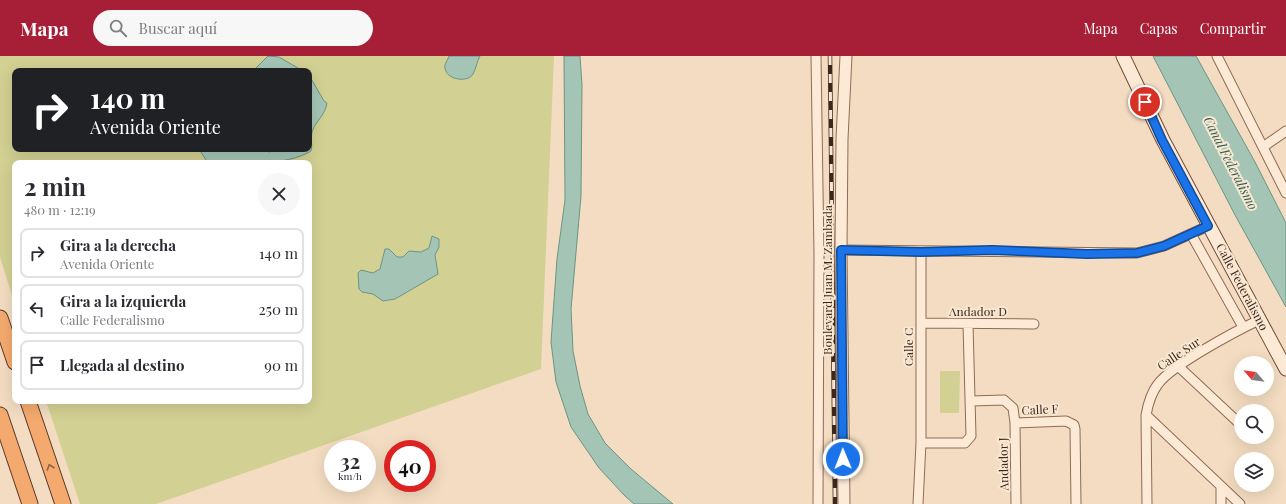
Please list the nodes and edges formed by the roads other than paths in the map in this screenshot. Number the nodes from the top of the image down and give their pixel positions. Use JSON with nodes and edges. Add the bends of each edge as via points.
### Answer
{"nodes":[{"id":1,"x":816,"y":56,"type":"edge"},
{"id":2,"x":846,"y":56,"type":"edge"},
{"id":3,"x":1123,"y":56,"type":"edge"},
{"id":4,"x":1217,"y":56,"type":"edge"},
{"id":5,"x":1286,"y":131,"type":"edge"},
{"id":6,"x":1263,"y":147,"type":"junction"},
{"id":7,"x":1286,"y":193,"type":"edge"},
{"id":8,"x":1208,"y":226,"type":"junction"},
{"id":9,"x":1191,"y":234,"type":"junction"},
{"id":10,"x":841,"y":250,"type":"junction"},
{"id":11,"x":921,"y":252,"type":"junction"},
{"id":12,"x":0,"y":318,"type":"edge"},
{"id":13,"x":1259,"y":320,"type":"junction"},
{"id":14,"x":921,"y":323,"type":"junction"},
{"id":15,"x":968,"y":324,"type":"junction"},
{"id":16,"x":1034,"y":324,"type":"dead end"},
{"id":17,"x":1243,"y":327,"type":"junction"},
{"id":18,"x":12,"y":353,"type":"edge"},
{"id":19,"x":1178,"y":366,"type":"junction"},
{"id":20,"x":1286,"y":369,"type":"edge"},
{"id":21,"x":971,"y":401,"type":"junction"},
{"id":22,"x":29,"y":404,"type":"edge"},
{"id":23,"x":0,"y":415,"type":"edge"},
{"id":24,"x":1146,"y":415,"type":"junction"},
{"id":25,"x":1234,"y":418,"type":"edge"},
{"id":26,"x":1016,"y":424,"type":"junction"},
{"id":27,"x":3,"y":429,"type":"edge"},
{"id":28,"x":921,"y":443,"type":"junction"},
{"id":29,"x":1221,"y":487,"type":"junction"},
{"id":30,"x":30,"y":504,"type":"edge"},
{"id":31,"x":62,"y":504,"type":"edge"},
{"id":32,"x":818,"y":504,"type":"edge"},
{"id":33,"x":844,"y":504,"type":"edge"},
{"id":34,"x":918,"y":504,"type":"edge"},
{"id":35,"x":1016,"y":504,"type":"edge"},
{"id":36,"x":1076,"y":504,"type":"edge"},
{"id":37,"x":1147,"y":504,"type":"edge"},
{"id":38,"x":1221,"y":504,"type":"edge"},
{"id":39,"x":1240,"y":504,"type":"edge"}],
"edges":[{"from":1,"to":32,"type":"street","name":"Boulevard Juan M. Zambada","via":[[819,254]]},
{"from":2,"to":10,"type":"street","name":"Boulevard Juan M. Zambada"},
{"from":3,"to":8,"type":"main road","name":"Calle Federalismo","via":[[1162,140]]},
{"from":4,"to":6,"type":"street"},
{"from":5,"to":6,"type":"street"},
{"from":6,"to":7,"type":"street"},
{"from":8,"to":9,"type":"street"},
{"from":8,"to":13,"type":"main road","name":"Calle Federalismo"},
{"from":9,"to":11,"type":"street","via":[[1164,246],[1137,253],[1087,254],[992,250]]},
{"from":9,"to":17,"type":"street"},
{"from":10,"to":11,"type":"street"},
{"from":10,"to":33,"type":"street","name":"Boulevard Juan M. Zambada"},
{"from":11,"to":14,"type":"street","name":"Calle C"},
{"from":12,"to":18,"type":"highway"},
{"from":13,"to":17,"type":"street","name":"Calle Sur"},
{"from":13,"to":20,"type":"main road","name":"Calle Federalismo"},
{"from":14,"to":15,"type":"street","name":"Andador D"},
{"from":14,"to":28,"type":"street","name":"Calle C"},
{"from":15,"to":16,"type":"street","name":"Andador D"},
{"from":15,"to":21,"type":"street"},
{"from":17,"to":19,"type":"street","name":"Calle Sur"},
{"from":19,"to":24,"type":"street","name":"Calle Sur","via":[[1158,383],[1148,402]]},
{"from":19,"to":25,"type":"street"},
{"from":21,"to":26,"type":"street","name":"Andador J","via":[[1004,400],[1013,408]]},
{"from":21,"to":28,"type":"street","via":[[972,428],[968,441]]},
{"from":31,"to":22,"type":"highway","one_way":true},
{"from":23,"to":27,"type":"highway"},
{"from":24,"to":29,"type":"street"},
{"from":24,"to":37,"type":"street","name":"Calle Sur"},
{"from":26,"to":35,"type":"street","name":"Andador J"},
{"from":26,"to":36,"type":"street","name":"Calle F","via":[[1071,422],[1075,430]]},
{"from":27,"to":30,"type":"highway"},
{"from":28,"to":34,"type":"street","name":"Calle C"},
{"from":29,"to":38,"type":"street"},
{"from":29,"to":39,"type":"street"}]}
